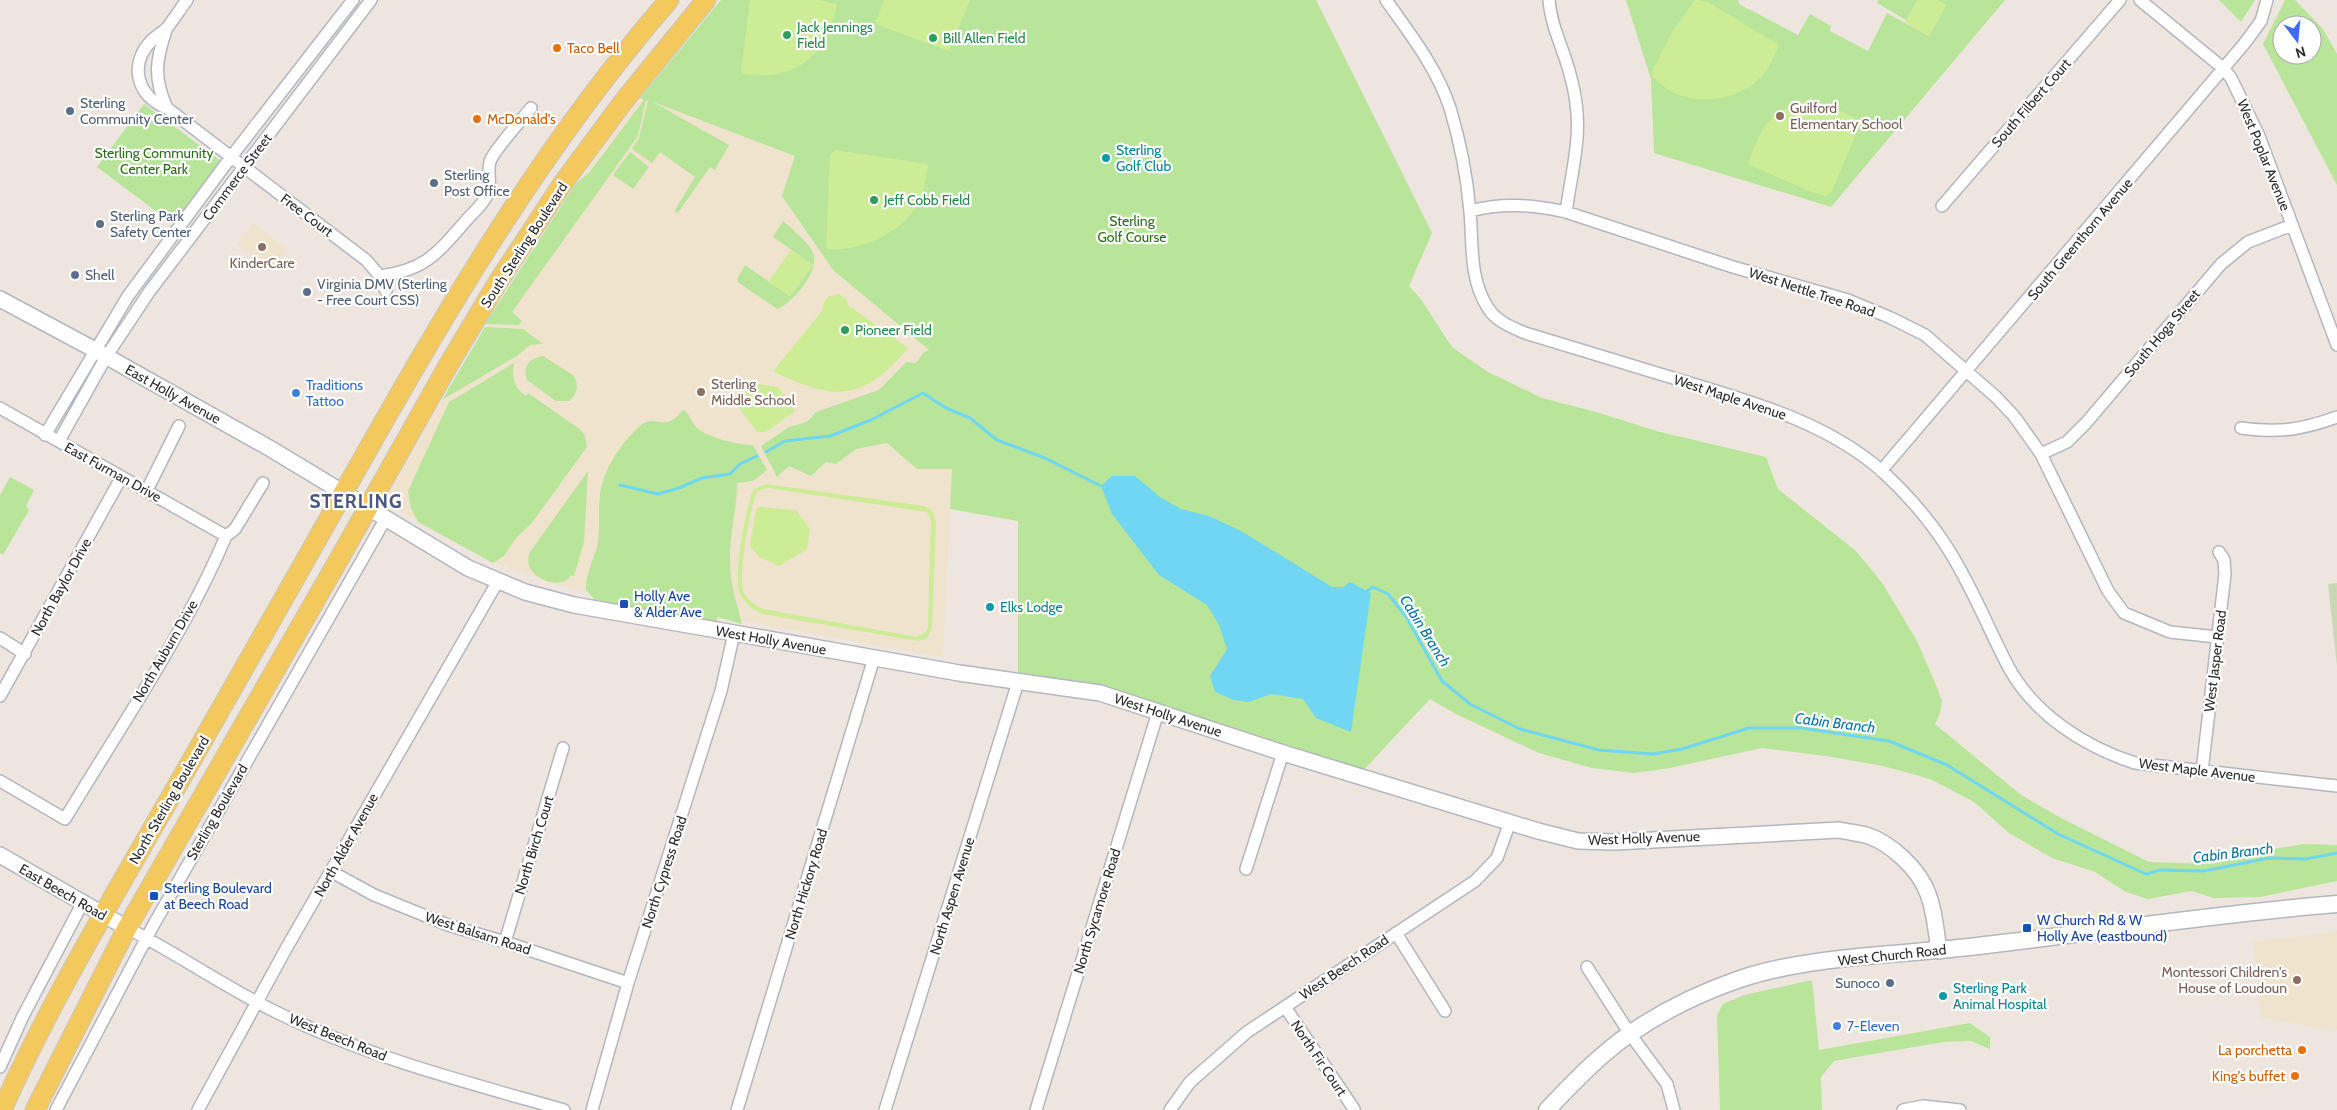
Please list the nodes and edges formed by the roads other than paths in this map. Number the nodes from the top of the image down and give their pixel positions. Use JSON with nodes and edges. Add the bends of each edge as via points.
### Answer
{"nodes":[{"id":1,"x":187,"y":0,"type":"edge"},
{"id":2,"x":353,"y":0,"type":"edge"},
{"id":3,"x":371,"y":0,"type":"edge"},
{"id":4,"x":669,"y":0,"type":"edge"},
{"id":5,"x":706,"y":0,"type":"edge"},
{"id":6,"x":1386,"y":0,"type":"edge"},
{"id":7,"x":1548,"y":0,"type":"edge"},
{"id":8,"x":2120,"y":0,"type":"edge"},
{"id":9,"x":2140,"y":0,"type":"edge"},
{"id":10,"x":2267,"y":0,"type":"edge"},
{"id":11,"x":166,"y":30,"type":"junction"},
{"id":12,"x":2224,"y":69,"type":"junction"},
{"id":13,"x":167,"y":108,"type":"junction"},
{"id":14,"x":531,"y":108,"type":"dead end"},
{"id":15,"x":231,"y":157,"type":"junction"},
{"id":16,"x":245,"y":167,"type":"junction"},
{"id":17,"x":1942,"y":206,"type":"dead end"},
{"id":18,"x":1470,"y":211,"type":"junction"},
{"id":19,"x":1566,"y":212,"type":"junction"},
{"id":20,"x":2292,"y":225,"type":"junction"},
{"id":21,"x":380,"y":276,"type":"junction"},
{"id":22,"x":386,"y":291,"type":"dead end"},
{"id":23,"x":0,"y":300,"type":"edge"},
{"id":24,"x":2337,"y":346,"type":"edge"},
{"id":25,"x":101,"y":354,"type":"junction"},
{"id":26,"x":1966,"y":372,"type":"junction"},
{"id":27,"x":0,"y":408,"type":"edge"},
{"id":28,"x":2337,"y":417,"type":"edge"},
{"id":29,"x":179,"y":426,"type":"dead end"},
{"id":30,"x":2241,"y":428,"type":"dead end"},
{"id":31,"x":46,"y":435,"type":"junction"},
{"id":32,"x":59,"y":442,"type":"junction"},
{"id":33,"x":2042,"y":454,"type":"junction"},
{"id":34,"x":1881,"y":471,"type":"junction"},
{"id":35,"x":121,"y":478,"type":"junction"},
{"id":36,"x":263,"y":483,"type":"dead end"},
{"id":37,"x":147,"y":490,"type":"junction"},
{"id":38,"x":344,"y":493,"type":"junction"},
{"id":39,"x":368,"y":508,"type":"junction"},
{"id":40,"x":386,"y":518,"type":"junction"},
{"id":41,"x":226,"y":536,"type":"junction"},
{"id":42,"x":2219,"y":552,"type":"dead end"},
{"id":43,"x":498,"y":581,"type":"junction"},
{"id":44,"x":734,"y":633,"type":"junction"},
{"id":45,"x":2217,"y":637,"type":"junction"},
{"id":46,"x":0,"y":638,"type":"edge"},
{"id":47,"x":25,"y":654,"type":"junction"},
{"id":48,"x":874,"y":658,"type":"junction"},
{"id":49,"x":1018,"y":682,"type":"junction"},
{"id":50,"x":0,"y":696,"type":"edge"},
{"id":51,"x":1158,"y":712,"type":"junction"},
{"id":52,"x":563,"y":748,"type":"dead end"},
{"id":53,"x":1283,"y":753,"type":"junction"},
{"id":54,"x":2202,"y":771,"type":"junction"},
{"id":55,"x":0,"y":781,"type":"edge"},
{"id":56,"x":2337,"y":786,"type":"edge"},
{"id":57,"x":1510,"y":822,"type":"junction"},
{"id":58,"x":0,"y":855,"type":"edge"},
{"id":59,"x":1246,"y":869,"type":"dead end"},
{"id":60,"x":332,"y":872,"type":"junction"},
{"id":61,"x":2337,"y":898,"type":"edge"},
{"id":62,"x":82,"y":904,"type":"junction"},
{"id":63,"x":2337,"y":904,"type":"edge"},
{"id":64,"x":2280,"y":909,"type":"junction"},
{"id":65,"x":102,"y":915,"type":"junction"},
{"id":66,"x":127,"y":928,"type":"junction"},
{"id":67,"x":1396,"y":933,"type":"junction"},
{"id":68,"x":146,"y":938,"type":"junction"},
{"id":69,"x":505,"y":942,"type":"junction"},
{"id":70,"x":1939,"y":951,"type":"junction"},
{"id":71,"x":1587,"y":968,"type":"dead end"},
{"id":72,"x":628,"y":983,"type":"junction"},
{"id":73,"x":256,"y":1001,"type":"junction"},
{"id":74,"x":1285,"y":1007,"type":"junction"},
{"id":75,"x":1445,"y":1011,"type":"dead end"},
{"id":76,"x":1630,"y":1034,"type":"junction"},
{"id":77,"x":0,"y":1067,"type":"edge"},
{"id":78,"x":1354,"y":1109,"type":"edge"},
{"id":79,"x":2,"y":1110,"type":"edge"},
{"id":80,"x":34,"y":1110,"type":"edge"},
{"id":81,"x":56,"y":1110,"type":"edge"},
{"id":82,"x":198,"y":1110,"type":"edge"},
{"id":83,"x":564,"y":1110,"type":"edge"},
{"id":84,"x":592,"y":1110,"type":"edge"},
{"id":85,"x":737,"y":1110,"type":"edge"},
{"id":86,"x":885,"y":1110,"type":"edge"},
{"id":87,"x":1036,"y":1110,"type":"edge"},
{"id":88,"x":1170,"y":1110,"type":"edge"},
{"id":89,"x":1547,"y":1110,"type":"edge"},
{"id":90,"x":1674,"y":1110,"type":"edge"},
{"id":91,"x":1903,"y":1110,"type":"edge"},
{"id":92,"x":1960,"y":1110,"type":"edge"}],
"edges":[{"from":1,"to":11,"type":"street"},
{"from":2,"to":15,"type":"street","name":"Commerce Street"},
{"from":3,"to":16,"type":"street","name":"Commerce Street"},
{"from":4,"to":38,"type":"main road","name":"South Sterling Boulevard","via":[[576,117],[520,196],[449,309]]},
{"from":5,"to":39,"type":"main road","name":"South Sterling Boulevard","via":[[623,102],[533,227],[449,364]]},
{"from":6,"to":18,"type":"street","name":"West Maple Avenue","via":[[1428,63],[1449,107],[1462,157]]},
{"from":7,"to":19,"type":"street","via":[[1577,109],[1578,145]]},
{"from":8,"to":17,"type":"street","name":"South Filbert Court"},
{"from":9,"to":12,"type":"street","name":"West Poplar Avenue"},
{"from":10,"to":12,"type":"street","name":"South Greenthorn Avenue","via":[[2261,21]]},
{"from":11,"to":13,"type":"street","via":[[157,61],[157,76]]},
{"from":11,"to":13,"type":"street","name":"Free Court","via":[[151,41],[143,53],[138,74],[142,90],[157,104]]},
{"from":12,"to":20,"type":"street","name":"West Poplar Avenue","via":[[2259,136]]},
{"from":12,"to":26,"type":"street","name":"South Greenthorn Avenue"},
{"from":13,"to":15,"type":"street","name":"Free Court"},
{"from":14,"to":21,"type":"street","via":[[490,161],[489,192],[474,214],[436,255],[425,262]]},
{"from":15,"to":16,"type":"street","name":"Free Court"},
{"from":15,"to":25,"type":"street","name":"Commerce Street","via":[[128,296]]},
{"from":16,"to":21,"type":"street","name":"Free Court","via":[[366,260]]},
{"from":16,"to":25,"type":"street","name":"Commerce Street"},
{"from":18,"to":19,"type":"street","name":"West Nettle Tree Road","via":[[1508,204]]},
{"from":18,"to":34,"type":"street","name":"West Maple Avenue","via":[[1473,266],[1479,292],[1489,309],[1504,324],[1756,403],[1820,430]]},
{"from":19,"to":26,"type":"street","name":"West Nettle Tree Road","via":[[1848,300],[1926,335]]},
{"from":20,"to":24,"type":"street","name":"West Poplar Avenue"},
{"from":20,"to":33,"type":"street","name":"South Hoga Street","via":[[2248,242],[2221,264],[2086,423],[2067,442]]},
{"from":21,"to":22,"type":"street","name":"Free Court"},
{"from":23,"to":25,"type":"street","name":"East Holly Avenue"},
{"from":25,"to":31,"type":"street"},
{"from":25,"to":32,"type":"street"},
{"from":25,"to":38,"type":"street","name":"East Holly Avenue"},
{"from":26,"to":33,"type":"street","name":"West Nettle Tree Road","via":[[2014,416]]},
{"from":26,"to":34,"type":"street","name":"South Greenthorn Avenue"},
{"from":27,"to":31,"type":"street","name":"East Furman Drive"},
{"from":28,"to":30,"type":"street","via":[[2305,429],[2263,431]]},
{"from":29,"to":37,"type":"street"},
{"from":31,"to":32,"type":"street","name":"East Furman Drive"},
{"from":32,"to":35,"type":"street","name":"East Furman Drive"},
{"from":33,"to":45,"type":"street","name":"West Nettle Tree Road","via":[[2108,591],[2124,612],[2170,632]]},
{"from":34,"to":54,"type":"street","name":"West Maple Avenue","via":[[1950,552],[2010,670],[2056,722],[2109,755],[2134,763]]},
{"from":35,"to":37,"type":"street","name":"East Furman Drive"},
{"from":35,"to":47,"type":"street","name":"North Baylor Drive"},
{"from":36,"to":41,"type":"street","name":"North Auburn Drive","via":[[235,529]]},
{"from":37,"to":41,"type":"street","name":"East Furman Drive"},
{"from":38,"to":39,"type":"street","name":"West Holly Avenue"},
{"from":38,"to":65,"type":"main road","name":"North Sterling Boulevard"},
{"from":39,"to":40,"type":"street","name":"West Holly Avenue"},
{"from":39,"to":66,"type":"main road","name":"North Sterling Boulevard"},
{"from":40,"to":43,"type":"street","name":"West Holly Avenue","via":[[468,568]]},
{"from":40,"to":68,"type":"street","name":"Sterling Boulevard"},
{"from":41,"to":55,"type":"street","name":"North Auburn Drive","via":[[146,686],[65,819]]},
{"from":42,"to":45,"type":"street","name":"West Jasper Road","via":[[2226,574]]},
{"from":43,"to":44,"type":"street","name":"West Holly Avenue","via":[[525,592],[574,604]]},
{"from":43,"to":60,"type":"street","name":"North Alder Avenue"},
{"from":44,"to":48,"type":"street","name":"West Holly Avenue"},
{"from":44,"to":72,"type":"street","name":"North Cypress Road","via":[[721,691]]},
{"from":45,"to":54,"type":"street","name":"West Jasper Road"},
{"from":46,"to":47,"type":"street"},
{"from":47,"to":50,"type":"street","name":"North Baylor Drive"},
{"from":48,"to":49,"type":"street","name":"West Holly Avenue"},
{"from":48,"to":85,"type":"street","name":"North Hickory Road"},
{"from":49,"to":51,"type":"street","name":"West Holly Avenue","via":[[1100,693]]},
{"from":49,"to":86,"type":"street","name":"North Aspen Avenue"},
{"from":51,"to":53,"type":"street","name":"West Holly Avenue"},
{"from":51,"to":87,"type":"street","name":"North Sycamore Road"},
{"from":52,"to":69,"type":"street","name":"North Birch Court"},
{"from":53,"to":57,"type":"street","name":"West Holly Avenue"},
{"from":53,"to":59,"type":"street"},
{"from":54,"to":56,"type":"street","name":"West Maple Avenue"},
{"from":57,"to":67,"type":"street","name":"West Beech Road","via":[[1497,858],[1475,881]]},
{"from":57,"to":70,"type":"street","name":"West Holly Avenue","via":[[1578,841],[1615,842],[1839,830],[1867,836],[1895,851],[1919,877],[1928,893]]},
{"from":58,"to":62,"type":"street","name":"East Beech Road"},
{"from":60,"to":69,"type":"street","name":"West Balsam Road","via":[[374,895],[448,925]]},
{"from":60,"to":73,"type":"street","name":"North Alder Avenue"},
{"from":61,"to":64,"type":"main road","name":"West Church Road"},
{"from":62,"to":65,"type":"street","name":"East Beech Road"},
{"from":62,"to":77,"type":"street"},
{"from":63,"to":64,"type":"main road","name":"West Church Road"},
{"from":64,"to":70,"type":"main road","name":"West Church Road"},
{"from":65,"to":66,"type":"street","name":"East Beech Road"},
{"from":65,"to":79,"type":"main road","name":"North Sterling Boulevard"},
{"from":66,"to":68,"type":"street","name":"West Beech Road"},
{"from":66,"to":80,"type":"main road","name":"North Sterling Boulevard"},
{"from":67,"to":74,"type":"street","name":"West Beech Road"},
{"from":67,"to":75,"type":"street"},
{"from":68,"to":73,"type":"street","name":"West Beech Road"},
{"from":68,"to":81,"type":"street","name":"Sterling Boulevard"},
{"from":69,"to":72,"type":"street","name":"West Balsam Road"},
{"from":70,"to":76,"type":"main road","name":"West Church Road","via":[[1845,960],[1774,970],[1740,979],[1707,992]]},
{"from":71,"to":76,"type":"street"},
{"from":72,"to":84,"type":"street","name":"North Cypress Road"},
{"from":73,"to":82,"type":"street","name":"North Alder Avenue"},
{"from":73,"to":83,"type":"street","name":"West Beech Road","via":[[349,1044],[438,1074]]},
{"from":74,"to":78,"type":"street","name":"North Fir Court"},
{"from":74,"to":88,"type":"street","name":"West Beech Road","via":[[1218,1055],[1190,1082]]},
{"from":76,"to":89,"type":"main road","name":"West Church Road","via":[[1600,1058]]},
{"from":76,"to":90,"type":"street","via":[[1667,1084]]},
{"from":91,"to":92,"type":"street","via":[[1922,1106]]}]}
